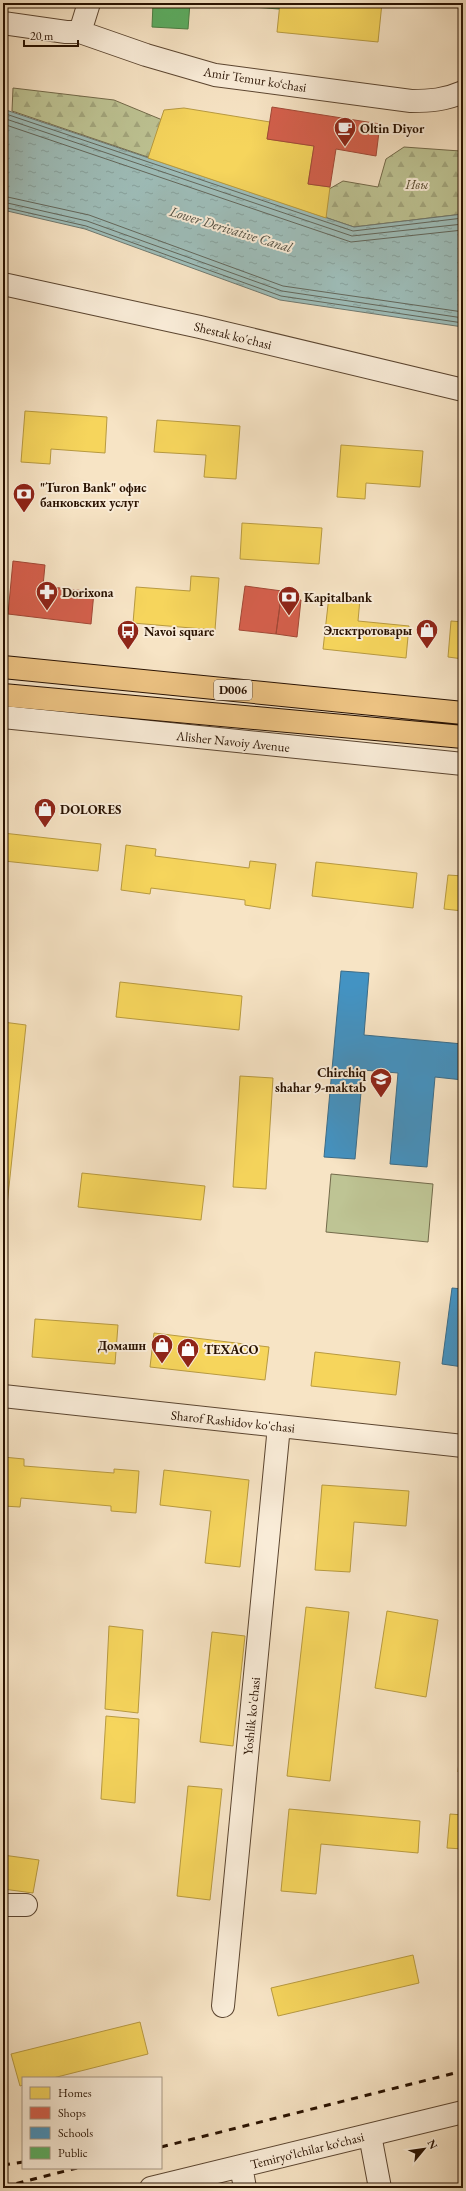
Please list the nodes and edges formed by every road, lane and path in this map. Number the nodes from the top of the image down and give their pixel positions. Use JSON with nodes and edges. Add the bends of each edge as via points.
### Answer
{"nodes":[{"id":1,"x":89,"y":3,"type":"edge"},
{"id":2,"x":3,"y":23,"type":"edge"},
{"id":3,"x":80,"y":32,"type":"junction"},
{"id":4,"x":463,"y":92,"type":"edge"},
{"id":5,"x":3,"y":284,"type":"edge"},
{"id":6,"x":463,"y":390,"type":"edge"},
{"id":7,"x":3,"y":667,"type":"edge"},
{"id":8,"x":3,"y":695,"type":"edge"},
{"id":9,"x":463,"y":713,"type":"edge"},
{"id":10,"x":3,"y":717,"type":"edge"},
{"id":11,"x":463,"y":737,"type":"edge"},
{"id":12,"x":463,"y":764,"type":"edge"},
{"id":13,"x":3,"y":1396,"type":"edge"},
{"id":14,"x":279,"y":1426,"type":"junction"},
{"id":15,"x":463,"y":1446,"type":"edge"},
{"id":16,"x":26,"y":1904,"type":"dead end"},
{"id":17,"x":3,"y":1905,"type":"edge"},
{"id":18,"x":222,"y":2006,"type":"dead end"},
{"id":19,"x":463,"y":2112,"type":"edge"},
{"id":20,"x":370,"y":2135,"type":"junction"},
{"id":21,"x":241,"y":2166,"type":"junction"},
{"id":22,"x":151,"y":2188,"type":"edge"},
{"id":23,"x":244,"y":2188,"type":"edge"},
{"id":24,"x":380,"y":2188,"type":"edge"}],
"edges":[{"from":1,"to":3,"type":"street"},
{"from":2,"to":3,"type":"street","name":"Amir Temur ko‘chasi"},
{"from":3,"to":4,"type":"street","name":"Amir Temur ko‘chasi","via":[[215,75],[411,101],[433,101],[450,98]]},
{"from":5,"to":6,"type":"street","name":"Shestak ko'chasi","via":[[200,327]]},
{"from":7,"to":9,"type":"main road","number":"D006"},
{"from":8,"to":11,"type":"main road","name":"Alisher Navoiy Avenue","number":"D006"},
{"from":10,"to":12,"type":"street","name":"Alisher Navoiy Avenue"},
{"from":13,"to":14,"type":"street","name":"Sharof Rashidov ko'chasi"},
{"from":14,"to":15,"type":"street","name":"Sharof Rashidov ko'chasi"},
{"from":14,"to":18,"type":"street","name":"Yoshlik ko'chasi"},
{"from":16,"to":17,"type":"street"},
{"from":19,"to":20,"type":"street","name":"Temiryo‘lchilar ko‘chasi"},
{"from":20,"to":21,"type":"street","name":"Temiryo‘lchilar ko‘chasi"},
{"from":20,"to":24,"type":"street"},
{"from":21,"to":22,"type":"street","name":"Temiryo‘lchilar ko‘chasi"},
{"from":21,"to":23,"type":"street"}]}
